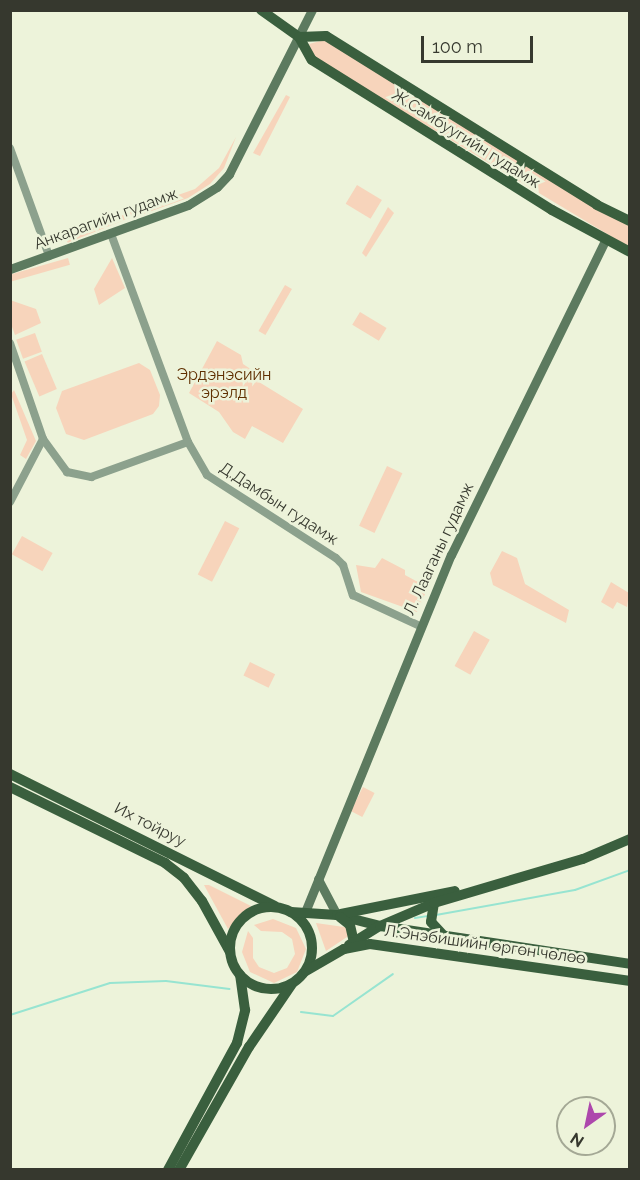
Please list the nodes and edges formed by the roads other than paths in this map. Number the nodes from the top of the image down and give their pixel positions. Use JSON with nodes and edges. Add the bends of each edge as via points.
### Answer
{"nodes":[{"id":1,"x":261,"y":10,"type":"edge"},
{"id":2,"x":312,"y":10,"type":"edge"},
{"id":3,"x":299,"y":37,"type":"junction"},
{"id":4,"x":10,"y":148,"type":"edge"},
{"id":5,"x":524,"y":160,"type":"junction"},
{"id":6,"x":510,"y":183,"type":"junction"},
{"id":7,"x":630,"y":221,"type":"edge"},
{"id":8,"x":111,"y":234,"type":"junction"},
{"id":9,"x":605,"y":240,"type":"junction"},
{"id":10,"x":630,"y":252,"type":"edge"},
{"id":11,"x":49,"y":256,"type":"junction"},
{"id":12,"x":10,"y":269,"type":"edge"},
{"id":13,"x":10,"y":343,"type":"edge"},
{"id":14,"x":43,"y":438,"type":"junction"},
{"id":15,"x":188,"y":442,"type":"junction"},
{"id":16,"x":10,"y":502,"type":"edge"},
{"id":17,"x":420,"y":626,"type":"junction"},
{"id":18,"x":10,"y":774,"type":"edge"},
{"id":19,"x":10,"y":787,"type":"edge"},
{"id":20,"x":630,"y":839,"type":"edge"},
{"id":21,"x":318,"y":879,"type":"junction"},
{"id":22,"x":473,"y":889,"type":"junction"},
{"id":23,"x":434,"y":903,"type":"junction"},
{"id":24,"x":275,"y":906,"type":"junction"},
{"id":25,"x":291,"y":912,"type":"junction"},
{"id":26,"x":305,"y":912,"type":"junction"},
{"id":27,"x":338,"y":915,"type":"junction"},
{"id":28,"x":380,"y":926,"type":"junction"},
{"id":29,"x":445,"y":936,"type":"junction"},
{"id":30,"x":354,"y":942,"type":"junction"},
{"id":31,"x":344,"y":949,"type":"junction"},
{"id":32,"x":230,"y":952,"type":"junction"},
{"id":33,"x":630,"y":964,"type":"edge"},
{"id":34,"x":306,"y":971,"type":"junction"},
{"id":35,"x":240,"y":975,"type":"junction"},
{"id":36,"x":630,"y":981,"type":"edge"},
{"id":37,"x":292,"y":984,"type":"junction"},
{"id":38,"x":168,"y":1170,"type":"edge"},
{"id":39,"x":179,"y":1170,"type":"edge"}],
"edges":[{"from":1,"to":3,"type":"main road","name":"Ж.Самбуугийн гудамж"},
{"from":2,"to":3,"type":"main road","name":"Анкарагийн гудамж"},
{"from":3,"to":5,"type":"main road","name":"Ж.Самбуугийн гудамж","via":[[326,36]]},
{"from":3,"to":6,"type":"main road","name":"Ж.Самбуугийн гудамж","via":[[312,60]]},
{"from":3,"to":8,"type":"main road","name":"Анкарагийн гудамж","via":[[229,174],[217,187],[189,205]]},
{"from":4,"to":11,"type":"street"},
{"from":5,"to":6,"type":"main road"},
{"from":5,"to":7,"type":"main road","name":"Ж.Самбуугийн гудамж"},
{"from":6,"to":9,"type":"main road","name":"Ж.Самбуугийн гудамж"},
{"from":8,"to":11,"type":"main road","name":"Анкарагийн гудамж"},
{"from":8,"to":15,"type":"street","name":"Д.Дамбын гудамж"},
{"from":9,"to":10,"type":"main road","name":"Ж.Самбуугийн гудамж"},
{"from":9,"to":17,"type":"main road","name":"Л. Лааганы гудамж","via":[[548,350]]},
{"from":11,"to":12,"type":"main road","name":"Анкарагийн гудамж"},
{"from":13,"to":14,"type":"street"},
{"from":14,"to":15,"type":"street","via":[[67,472],[91,477]]},
{"from":14,"to":16,"type":"street"},
{"from":15,"to":17,"type":"street","name":"Д.Дамбын гудамж","via":[[207,475],[343,565],[353,595]]},
{"from":17,"to":21,"type":"main road","name":"Л. Лааганы гудамж"},
{"from":18,"to":24,"type":"main road","name":"Их тойруу"},
{"from":19,"to":32,"type":"main road","name":"Их тойруу","via":[[165,863],[184,878],[202,901]]},
{"from":20,"to":22,"type":"main road","via":[[583,860]]},
{"from":21,"to":26,"type":"main road","name":"Л. Лааганы гудамж"},
{"from":21,"to":27,"type":"main road"},
{"from":22,"to":23,"type":"main road"},
{"from":22,"to":27,"type":"main road"},
{"from":23,"to":28,"type":"main road"},
{"from":23,"to":29,"type":"main road","via":[[431,922]]},
{"from":24,"to":25,"type":"main road"},
{"from":24,"to":32,"type":"main road","via":[[263,907],[242,919],[232,934]]},
{"from":25,"to":26,"type":"main road"},
{"from":25,"to":34,"type":"main road","via":[[309,932],[311,958]]},
{"from":26,"to":27,"type":"main road"},
{"from":27,"to":28,"type":"main road"},
{"from":27,"to":30,"type":"main road","via":[[351,925]]},
{"from":28,"to":29,"type":"main road","name":"Л.Энэбишийн өргөн чөлөө"},
{"from":28,"to":30,"type":"main road"},
{"from":29,"to":33,"type":"main road","name":"Л.Энэбишийн өргөн чөлөө"},
{"from":30,"to":31,"type":"main road"},
{"from":31,"to":34,"type":"main road","name":"Л.Энэбишийн өргөн чөлөө"},
{"from":31,"to":36,"type":"main road","name":"Л.Энэбишийн өргөн чөлөө","via":[[389,946]]},
{"from":32,"to":35,"type":"main road"},
{"from":34,"to":37,"type":"main road"},
{"from":35,"to":37,"type":"main road","via":[[264,988]]},
{"from":35,"to":38,"type":"main road","via":[[245,1010],[237,1043]]},
{"from":37,"to":39,"type":"main road","via":[[249,1047]]}]}
